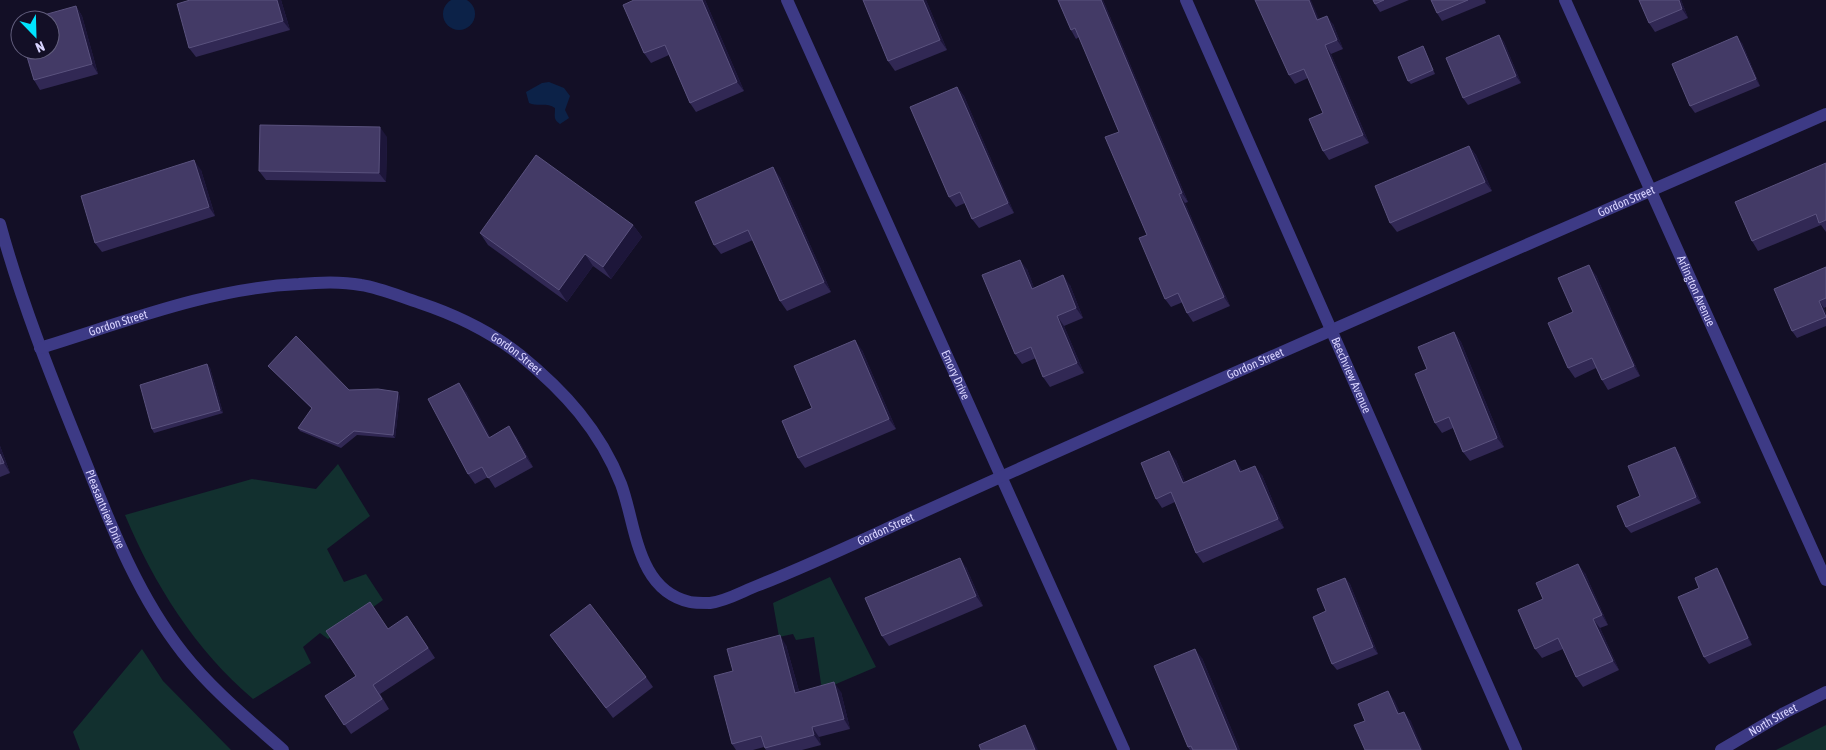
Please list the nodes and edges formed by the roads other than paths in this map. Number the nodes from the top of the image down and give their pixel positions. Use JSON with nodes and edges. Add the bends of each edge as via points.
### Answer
{"nodes":[{"id":1,"x":787,"y":0,"type":"edge"},
{"id":2,"x":1186,"y":0,"type":"edge"},
{"id":3,"x":1565,"y":0,"type":"edge"},
{"id":4,"x":1826,"y":114,"type":"edge"},
{"id":5,"x":1652,"y":190,"type":"junction"},
{"id":6,"x":0,"y":224,"type":"edge"},
{"id":7,"x":1332,"y":331,"type":"junction"},
{"id":8,"x":40,"y":348,"type":"junction"},
{"id":9,"x":1001,"y":477,"type":"junction"},
{"id":10,"x":1826,"y":580,"type":"edge"},
{"id":11,"x":1826,"y":692,"type":"edge"},
{"id":12,"x":283,"y":750,"type":"edge"},
{"id":13,"x":1124,"y":750,"type":"edge"},
{"id":14,"x":1516,"y":750,"type":"edge"},
{"id":15,"x":1721,"y":750,"type":"edge"}],
"edges":[{"from":1,"to":9,"type":"street","name":"Emory Drive"},
{"from":2,"to":7,"type":"street","name":"Beechview Avenue"},
{"from":3,"to":5,"type":"street","name":"Arlington Avenue"},
{"from":4,"to":5,"type":"street","name":"Gordon Street"},
{"from":5,"to":7,"type":"street","name":"Gordon Street"},
{"from":5,"to":10,"type":"street","name":"Arlington Avenue"},
{"from":6,"to":8,"type":"street","name":"Pleasantview Drive","via":[[14,277]]},
{"from":7,"to":9,"type":"street","name":"Gordon Street"},
{"from":7,"to":14,"type":"street","name":"Beechview Avenue"},
{"from":8,"to":9,"type":"street","name":"Gordon Street","via":[[212,295],[277,285],[330,282],[363,285],[443,311],[504,341],[578,409],[621,485],[635,538],[646,564],[668,592],[689,602],[708,603],[725,599],[785,575]]},
{"from":8,"to":12,"type":"street","name":"Pleasantview Drive","via":[[128,564],[152,608],[216,691]]},
{"from":9,"to":13,"type":"street","name":"Emory Drive"},
{"from":11,"to":15,"type":"street","name":"North Street"}]}
